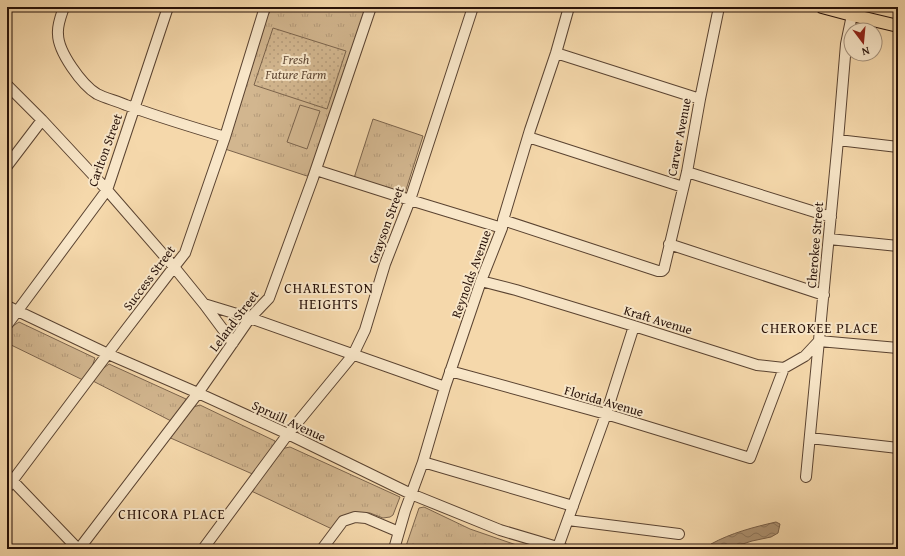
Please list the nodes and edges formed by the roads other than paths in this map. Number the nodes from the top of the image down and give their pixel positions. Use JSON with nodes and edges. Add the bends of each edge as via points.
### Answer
{"nodes":[{"id":1,"x":64,"y":7,"type":"edge"},
{"id":2,"x":168,"y":7,"type":"edge"},
{"id":3,"x":266,"y":7,"type":"edge"},
{"id":4,"x":371,"y":7,"type":"edge"},
{"id":5,"x":473,"y":7,"type":"edge"},
{"id":6,"x":569,"y":7,"type":"edge"},
{"id":7,"x":719,"y":7,"type":"edge"},
{"id":8,"x":822,"y":7,"type":"edge"},
{"id":9,"x":852,"y":15,"type":"junction"},
{"id":10,"x":898,"y":26,"type":"edge"},
{"id":11,"x":556,"y":53,"type":"junction"},
{"id":12,"x":7,"y":85,"type":"edge"},
{"id":13,"x":700,"y":98,"type":"junction"},
{"id":14,"x":134,"y":108,"type":"junction"},
{"id":15,"x":42,"y":120,"type":"junction"},
{"id":16,"x":225,"y":137,"type":"junction"},
{"id":17,"x":528,"y":137,"type":"junction"},
{"id":18,"x":838,"y":140,"type":"junction"},
{"id":19,"x":898,"y":147,"type":"edge"},
{"id":20,"x":7,"y":166,"type":"edge"},
{"id":21,"x":316,"y":170,"type":"junction"},
{"id":22,"x":686,"y":172,"type":"junction"},
{"id":23,"x":683,"y":187,"type":"junction"},
{"id":24,"x":107,"y":190,"type":"junction"},
{"id":25,"x":410,"y":200,"type":"junction"},
{"id":26,"x":831,"y":217,"type":"junction"},
{"id":27,"x":502,"y":224,"type":"junction"},
{"id":28,"x":829,"y":239,"type":"junction"},
{"id":29,"x":669,"y":244,"type":"junction"},
{"id":30,"x":898,"y":246,"type":"edge"},
{"id":31,"x":174,"y":267,"type":"junction"},
{"id":32,"x":482,"y":282,"type":"junction"},
{"id":33,"x":824,"y":295,"type":"junction"},
{"id":34,"x":204,"y":304,"type":"junction"},
{"id":35,"x":7,"y":306,"type":"edge"},
{"id":36,"x":17,"y":311,"type":"junction"},
{"id":37,"x":250,"y":318,"type":"junction"},
{"id":38,"x":7,"y":325,"type":"edge"},
{"id":39,"x":634,"y":326,"type":"junction"},
{"id":40,"x":819,"y":341,"type":"junction"},
{"id":41,"x":233,"y":343,"type":"junction"},
{"id":42,"x":898,"y":348,"type":"edge"},
{"id":43,"x":108,"y":354,"type":"junction"},
{"id":44,"x":353,"y":355,"type":"junction"},
{"id":45,"x":784,"y":368,"type":"junction"},
{"id":46,"x":450,"y":371,"type":"junction"},
{"id":47,"x":445,"y":387,"type":"junction"},
{"id":48,"x":198,"y":393,"type":"junction"},
{"id":49,"x":606,"y":414,"type":"junction"},
{"id":50,"x":288,"y":434,"type":"junction"},
{"id":51,"x":810,"y":438,"type":"junction"},
{"id":52,"x":898,"y":448,"type":"edge"},
{"id":53,"x":423,"y":462,"type":"junction"},
{"id":54,"x":806,"y":477,"type":"dead end"},
{"id":55,"x":9,"y":482,"type":"edge"},
{"id":56,"x":411,"y":494,"type":"junction"},
{"id":57,"x":573,"y":506,"type":"junction"},
{"id":58,"x":568,"y":520,"type":"junction"},
{"id":59,"x":399,"y":532,"type":"junction"},
{"id":60,"x":679,"y":534,"type":"dead end"},
{"id":61,"x":561,"y":548,"type":"edge"},
{"id":62,"x":79,"y":549,"type":"edge"},
{"id":63,"x":203,"y":549,"type":"edge"},
{"id":64,"x":322,"y":549,"type":"edge"},
{"id":65,"x":394,"y":549,"type":"edge"}],
"edges":[{"from":1,"to":14,"type":"street","via":[[58,34],[66,59],[97,94]]},
{"from":2,"to":14,"type":"street","name":"Carlton Street"},
{"from":3,"to":16,"type":"street","name":"Success Street"},
{"from":4,"to":21,"type":"street","name":"Leland Street"},
{"from":5,"to":25,"type":"street","name":"Grayson Street"},
{"from":6,"to":11,"type":"street","name":"Reynolds Avenue"},
{"from":7,"to":13,"type":"street","name":"Carver Avenue"},
{"from":8,"to":9,"type":"main road"},
{"from":9,"to":10,"type":"main road"},
{"from":9,"to":18,"type":"street","name":"Cherokee Street","via":[[847,39]]},
{"from":11,"to":13,"type":"street"},
{"from":11,"to":17,"type":"street","name":"Reynolds Avenue"},
{"from":12,"to":15,"type":"street"},
{"from":13,"to":22,"type":"street","name":"Carver Avenue"},
{"from":14,"to":16,"type":"street"},
{"from":14,"to":24,"type":"street","name":"Carlton Street"},
{"from":15,"to":20,"type":"street"},
{"from":15,"to":24,"type":"street"},
{"from":16,"to":31,"type":"street","name":"Success Street","via":[[185,253]]},
{"from":17,"to":23,"type":"street"},
{"from":17,"to":27,"type":"street","name":"Reynolds Avenue"},
{"from":18,"to":19,"type":"street"},
{"from":18,"to":26,"type":"street","name":"Cherokee Street"},
{"from":21,"to":25,"type":"street"},
{"from":21,"to":37,"type":"street","name":"Leland Street","via":[[268,298]]},
{"from":22,"to":23,"type":"street","name":"Carver Avenue"},
{"from":22,"to":26,"type":"street"},
{"from":23,"to":29,"type":"street","name":"Carver Avenue"},
{"from":24,"to":31,"type":"street"},
{"from":24,"to":36,"type":"street","name":"Carlton Street"},
{"from":25,"to":27,"type":"street"},
{"from":25,"to":44,"type":"street","name":"Grayson Street","via":[[385,264],[365,330]]},
{"from":26,"to":28,"type":"street","name":"Cherokee Street"},
{"from":27,"to":29,"type":"street","name":"Carver Avenue","via":[[658,271],[664,268]]},
{"from":27,"to":32,"type":"street","name":"Reynolds Avenue"},
{"from":28,"to":30,"type":"street"},
{"from":28,"to":33,"type":"street","name":"Cherokee Street"},
{"from":29,"to":33,"type":"street"},
{"from":31,"to":34,"type":"street"},
{"from":31,"to":43,"type":"street","name":"Success Street"},
{"from":32,"to":39,"type":"street","name":"Kraft Avenue"},
{"from":32,"to":46,"type":"street","name":"Reynolds Avenue"},
{"from":33,"to":40,"type":"street","name":"Cherokee Street"},
{"from":34,"to":37,"type":"street"},
{"from":34,"to":41,"type":"street"},
{"from":35,"to":36,"type":"street","name":"Spruill Avenue"},
{"from":36,"to":38,"type":"street","name":"Carlton Street"},
{"from":36,"to":43,"type":"street","name":"Spruill Avenue"},
{"from":37,"to":41,"type":"street","name":"Leland Street"},
{"from":37,"to":44,"type":"street"},
{"from":39,"to":45,"type":"street","name":"Kraft Avenue","via":[[758,365]]},
{"from":39,"to":49,"type":"street"},
{"from":40,"to":42,"type":"street"},
{"from":40,"to":45,"type":"street","via":[[805,356]]},
{"from":40,"to":51,"type":"street","name":"Cherokee Street"},
{"from":41,"to":48,"type":"street","name":"Leland Street"},
{"from":43,"to":48,"type":"street","name":"Spruill Avenue"},
{"from":43,"to":55,"type":"street","name":"Success Street"},
{"from":44,"to":47,"type":"street"},
{"from":44,"to":50,"type":"street","name":"Grayson Street"},
{"from":45,"to":49,"type":"street","name":"Florida Avenue","via":[[750,458]]},
{"from":46,"to":47,"type":"street","name":"Reynolds Avenue"},
{"from":46,"to":49,"type":"street","name":"Florida Avenue"},
{"from":47,"to":53,"type":"street","name":"Reynolds Avenue"},
{"from":48,"to":50,"type":"street","name":"Spruill Avenue"},
{"from":48,"to":62,"type":"street","name":"Leland Street"},
{"from":49,"to":57,"type":"street"},
{"from":50,"to":56,"type":"street","name":"Spruill Avenue"},
{"from":50,"to":63,"type":"street","name":"Grayson Street"},
{"from":51,"to":52,"type":"street"},
{"from":51,"to":54,"type":"street","name":"Cherokee Street"},
{"from":53,"to":56,"type":"street","name":"Reynolds Avenue"},
{"from":53,"to":57,"type":"street"},
{"from":55,"to":62,"type":"street"},
{"from":56,"to":59,"type":"street","name":"Reynolds Avenue"},
{"from":56,"to":61,"type":"street","name":"Spruill Avenue","via":[[500,530]]},
{"from":57,"to":58,"type":"street"},
{"from":58,"to":60,"type":"street"},
{"from":58,"to":61,"type":"street"},
{"from":59,"to":64,"type":"street","via":[[366,518],[355,517],[343,521]]},
{"from":59,"to":65,"type":"street","name":"Reynolds Avenue"}]}
